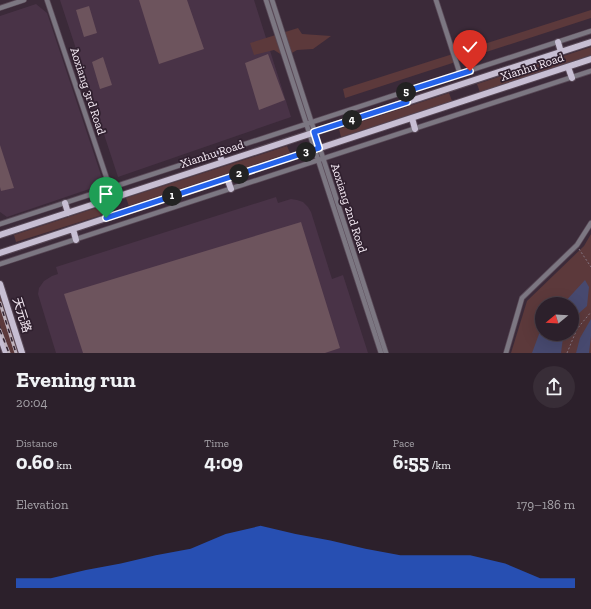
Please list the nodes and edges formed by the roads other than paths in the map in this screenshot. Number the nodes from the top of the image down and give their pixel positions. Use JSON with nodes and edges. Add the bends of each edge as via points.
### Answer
{"nodes":[{"id":1,"x":24,"y":0,"type":"edge"},
{"id":2,"x":47,"y":0,"type":"edge"},
{"id":3,"x":266,"y":0,"type":"edge"},
{"id":4,"x":272,"y":0,"type":"edge"},
{"id":5,"x":436,"y":0,"type":"edge"},
{"id":6,"x":0,"y":8,"type":"edge"},
{"id":7,"x":591,"y":31,"type":"edge"},
{"id":8,"x":558,"y":42,"type":"junction"},
{"id":9,"x":591,"y":42,"type":"edge"},
{"id":10,"x":561,"y":52,"type":"junction"},
{"id":11,"x":591,"y":59,"type":"edge"},
{"id":12,"x":568,"y":67,"type":"junction"},
{"id":13,"x":591,"y":71,"type":"edge"},
{"id":14,"x":460,"y":74,"type":"junction"},
{"id":15,"x":572,"y":78,"type":"junction"},
{"id":16,"x":404,"y":92,"type":"junction"},
{"id":17,"x":407,"y":102,"type":"junction"},
{"id":18,"x":412,"y":118,"type":"junction"},
{"id":19,"x":309,"y":123,"type":"junction"},
{"id":20,"x":415,"y":129,"type":"junction"},
{"id":21,"x":312,"y":133,"type":"junction"},
{"id":22,"x":317,"y":149,"type":"junction"},
{"id":23,"x":219,"y":152,"type":"junction"},
{"id":24,"x":320,"y":160,"type":"junction"},
{"id":25,"x":222,"y":162,"type":"junction"},
{"id":26,"x":227,"y":178,"type":"junction"},
{"id":27,"x":110,"y":188,"type":"junction"},
{"id":28,"x":231,"y":189,"type":"junction"},
{"id":29,"x":65,"y":203,"type":"junction"},
{"id":30,"x":68,"y":213,"type":"junction"},
{"id":31,"x":591,"y":223,"type":"edge"},
{"id":32,"x":0,"y":224,"type":"edge"},
{"id":33,"x":73,"y":229,"type":"junction"},
{"id":34,"x":0,"y":235,"type":"edge"},
{"id":35,"x":76,"y":240,"type":"junction"},
{"id":36,"x":0,"y":253,"type":"edge"},
{"id":37,"x":0,"y":264,"type":"edge"},
{"id":38,"x":0,"y":284,"type":"edge"},
{"id":39,"x":0,"y":336,"type":"edge"},
{"id":40,"x":6,"y":353,"type":"edge"},
{"id":41,"x":22,"y":353,"type":"edge"},
{"id":42,"x":380,"y":353,"type":"edge"},
{"id":43,"x":386,"y":353,"type":"edge"},
{"id":44,"x":506,"y":353,"type":"edge"}],
"edges":[{"from":1,"to":6,"type":"street"},
{"from":2,"to":27,"type":"street","name":"Aoxiang 3rd Road"},
{"from":3,"to":19,"type":"street","name":"Aoxiang 2nd Road"},
{"from":4,"to":19,"type":"street","name":"Aoxiang 2nd Road"},
{"from":5,"to":14,"type":"street"},
{"from":7,"to":8,"type":"street","name":"Xianhu Road"},
{"from":8,"to":10,"type":"main road"},
{"from":8,"to":14,"type":"street","name":"Xianhu Road"},
{"from":9,"to":10,"type":"main road","name":"Xianhu Road"},
{"from":10,"to":17,"type":"main road","name":"Xianhu Road"},
{"from":11,"to":12,"type":"main road","name":"Xianhu Road"},
{"from":12,"to":15,"type":"main road"},
{"from":12,"to":18,"type":"main road","name":"Xianhu Road"},
{"from":13,"to":15,"type":"street","name":"Xianhu Road"},
{"from":14,"to":16,"type":"street","name":"Xianhu Road"},
{"from":15,"to":20,"type":"street","name":"Xianhu Road"},
{"from":16,"to":17,"type":"main road"},
{"from":16,"to":19,"type":"street","name":"Xianhu Road"},
{"from":17,"to":21,"type":"main road","name":"Xianhu Road"},
{"from":18,"to":20,"type":"main road"},
{"from":18,"to":22,"type":"main road","name":"Xianhu Road"},
{"from":19,"to":21,"type":"street","name":"Aoxiang 2nd Road"},
{"from":19,"to":23,"type":"street","name":"Xianhu Road"},
{"from":20,"to":24,"type":"street","name":"Xianhu Road"},
{"from":21,"to":22,"type":"street","name":"Aoxiang 2nd Road"},
{"from":21,"to":25,"type":"main road","name":"Xianhu Road"},
{"from":22,"to":24,"type":"street","name":"Aoxiang 2nd Road"},
{"from":22,"to":26,"type":"main road","name":"Xianhu Road"},
{"from":23,"to":25,"type":"main road"},
{"from":23,"to":27,"type":"street","name":"Xianhu Road"},
{"from":24,"to":28,"type":"street","name":"Xianhu Road"},
{"from":24,"to":42,"type":"street","name":"Aoxiang 2nd Road"},
{"from":24,"to":43,"type":"street","name":"Aoxiang 2nd Road"},
{"from":25,"to":30,"type":"main road","name":"Xianhu Road"},
{"from":26,"to":28,"type":"main road"},
{"from":26,"to":33,"type":"main road","name":"Xianhu Road"},
{"from":27,"to":29,"type":"street","name":"Xianhu Road"},
{"from":28,"to":35,"type":"street","name":"Xianhu Road"},
{"from":29,"to":30,"type":"main road"},
{"from":29,"to":32,"type":"street","name":"Xianhu Road"},
{"from":30,"to":34,"type":"main road","name":"Xianhu Road"},
{"from":31,"to":44,"type":"street","via":[[577,245],[522,298]]},
{"from":33,"to":35,"type":"main road"},
{"from":33,"to":36,"type":"main road","name":"Xianhu Road"},
{"from":35,"to":37,"type":"street","name":"Xianhu Road"},
{"from":38,"to":41,"type":"main road","name":"天元路"},
{"from":39,"to":40,"type":"main road"}]}
